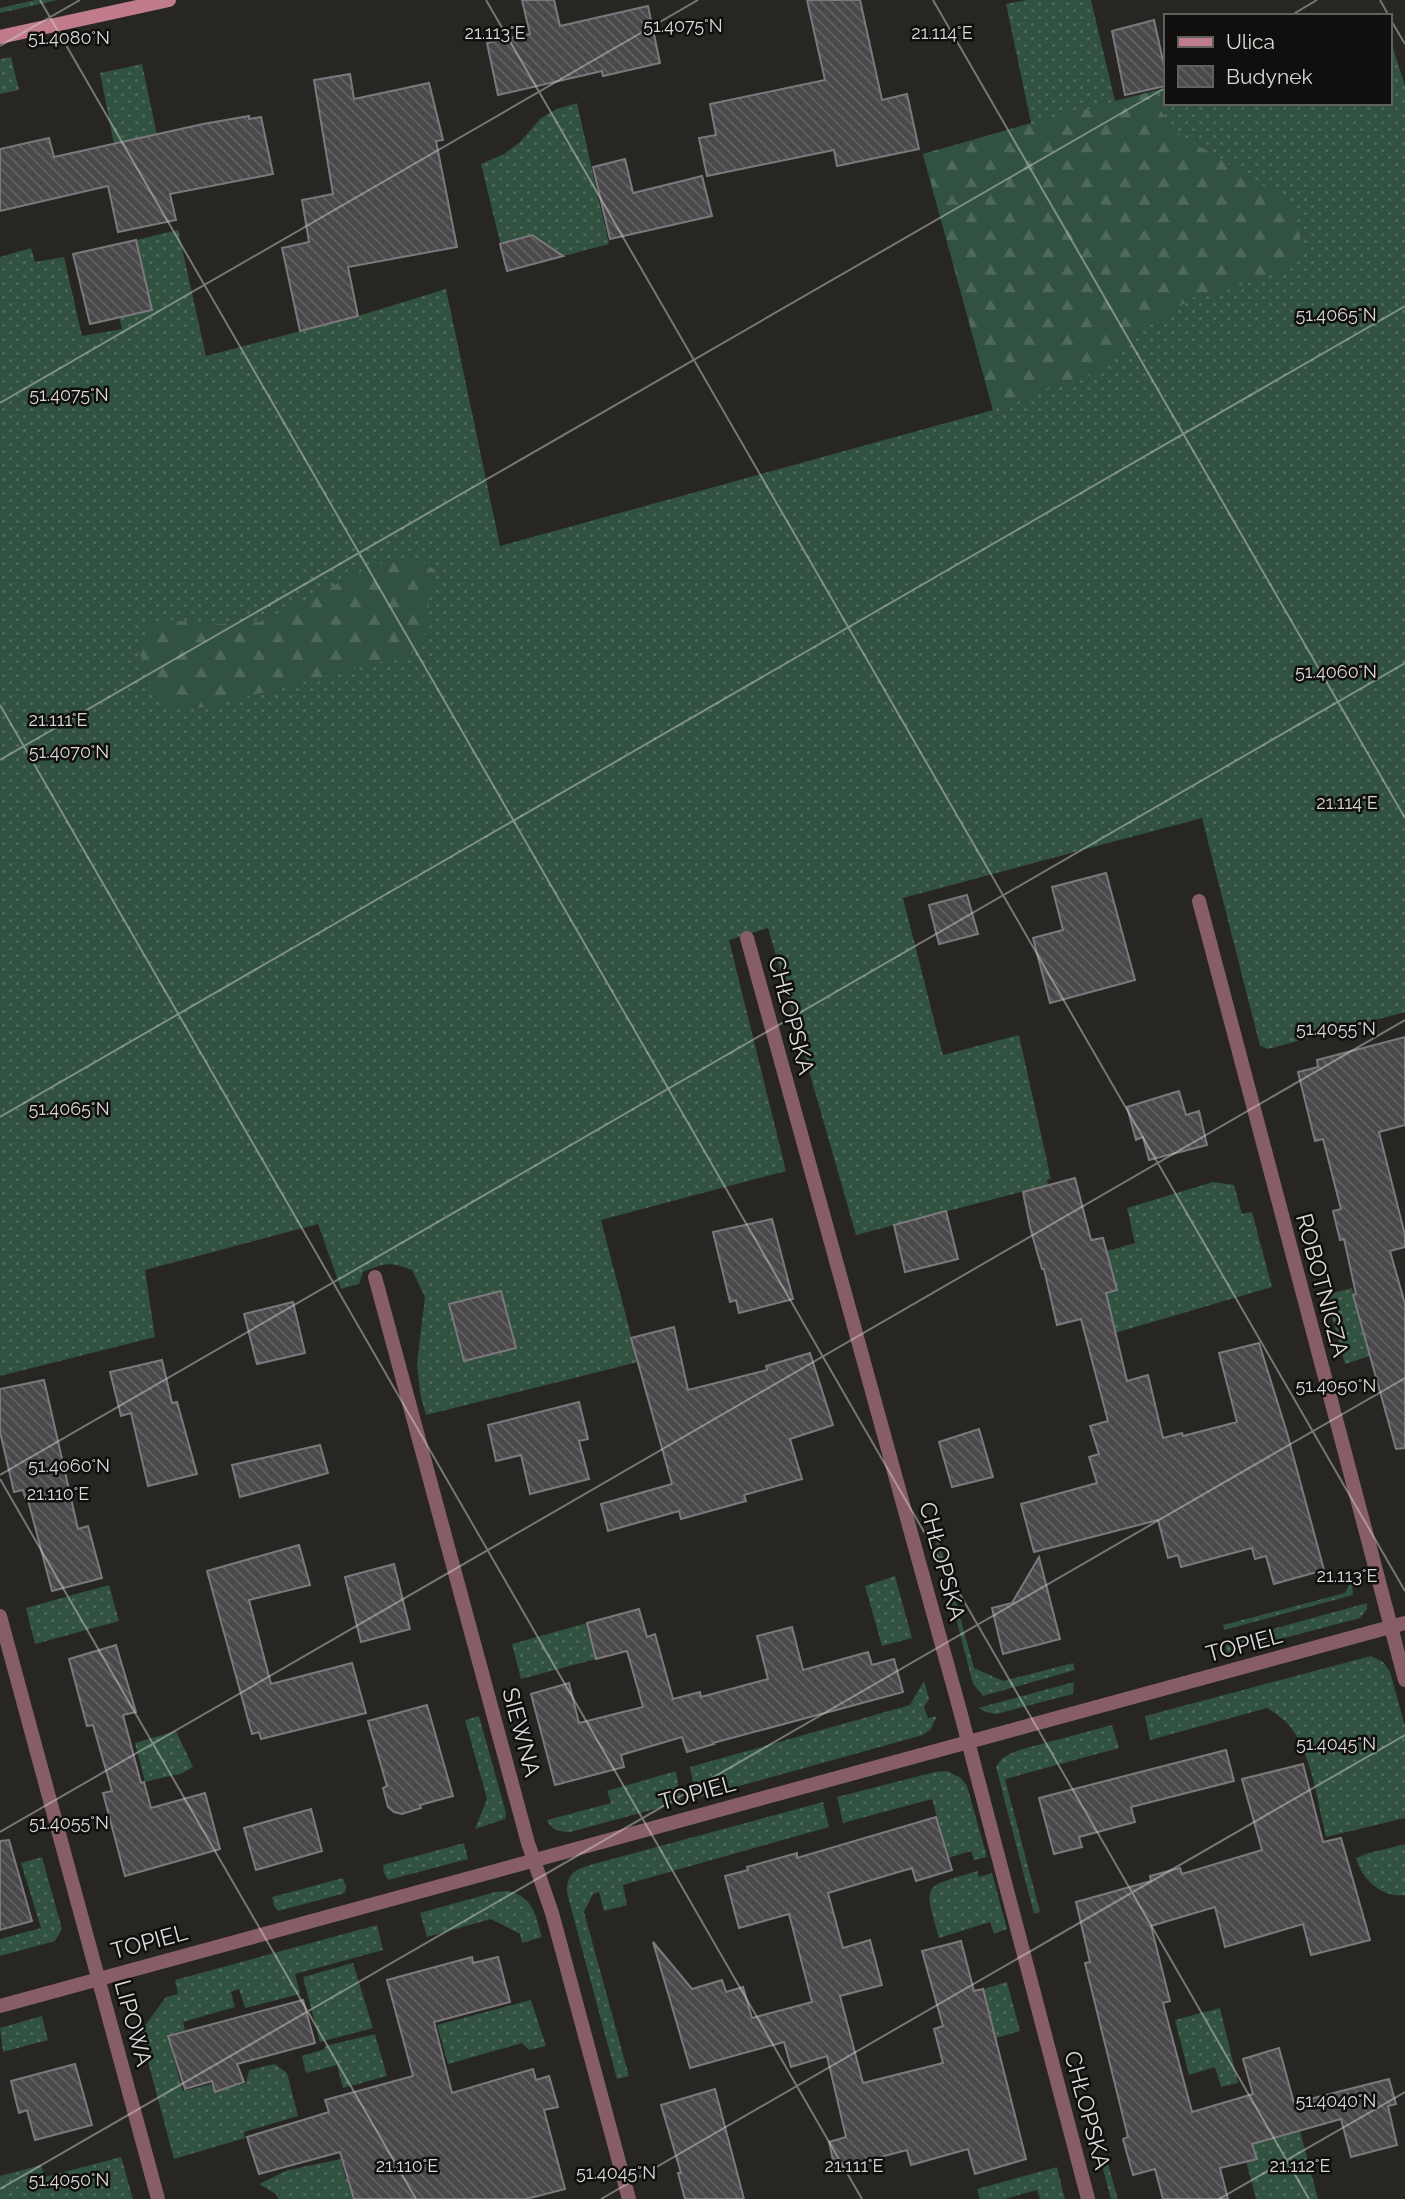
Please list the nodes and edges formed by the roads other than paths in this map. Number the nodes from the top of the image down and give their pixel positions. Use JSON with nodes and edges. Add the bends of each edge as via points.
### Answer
{"nodes":[{"id":1,"x":169,"y":0,"type":"edge"},
{"id":2,"x":0,"y":37,"type":"edge"},
{"id":3,"x":1199,"y":901,"type":"dead end"},
{"id":4,"x":747,"y":938,"type":"dead end"},
{"id":5,"x":375,"y":1277,"type":"dead end"},
{"id":6,"x":0,"y":1616,"type":"edge"},
{"id":7,"x":1398,"y":1625,"type":"edge"},
{"id":8,"x":1405,"y":1680,"type":"edge"},
{"id":9,"x":969,"y":1743,"type":"junction"},
{"id":10,"x":534,"y":1860,"type":"junction"},
{"id":11,"x":98,"y":1979,"type":"junction"},
{"id":12,"x":0,"y":2006,"type":"edge"},
{"id":13,"x":158,"y":2199,"type":"edge"},
{"id":14,"x":629,"y":2199,"type":"edge"},
{"id":15,"x":1088,"y":2199,"type":"edge"}],
"edges":[{"from":1,"to":2,"type":"main road"},
{"from":3,"to":7,"type":"street","name":"ROBOTNICZA"},
{"from":4,"to":9,"type":"street","name":"CHŁOPSKA"},
{"from":5,"to":10,"type":"street","name":"SIEWNA"},
{"from":6,"to":11,"type":"street","name":"LIPOWA"},
{"from":7,"to":8,"type":"street","name":"ROBOTNICZA"},
{"from":7,"to":9,"type":"street","name":"TOPIEL"},
{"from":9,"to":10,"type":"street","name":"TOPIEL"},
{"from":9,"to":15,"type":"street","name":"CHŁOPSKA"},
{"from":10,"to":11,"type":"street","name":"TOPIEL"},
{"from":10,"to":14,"type":"street","name":"SIEWNA"},
{"from":11,"to":12,"type":"street","name":"TOPIEL"},
{"from":11,"to":13,"type":"street","name":"LIPOWA"}]}
